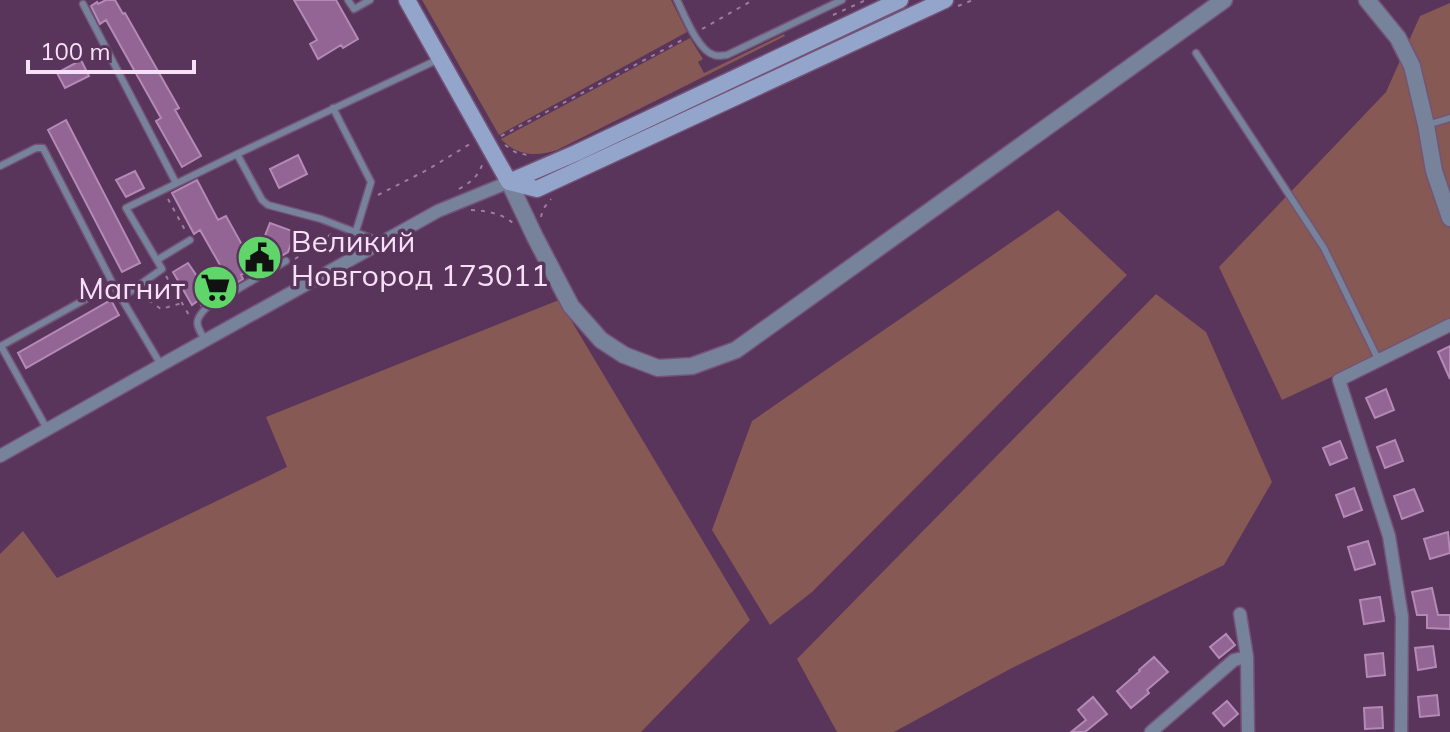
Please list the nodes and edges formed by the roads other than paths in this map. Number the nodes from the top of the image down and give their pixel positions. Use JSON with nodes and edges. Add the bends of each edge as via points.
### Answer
{"nodes":[{"id":1,"x":348,"y":0,"type":"edge"},
{"id":2,"x":370,"y":0,"type":"edge"},
{"id":3,"x":407,"y":0,"type":"edge"},
{"id":4,"x":677,"y":0,"type":"edge"},
{"id":5,"x":842,"y":0,"type":"edge"},
{"id":6,"x":900,"y":0,"type":"edge"},
{"id":7,"x":945,"y":0,"type":"edge"},
{"id":8,"x":1224,"y":0,"type":"edge"},
{"id":9,"x":1373,"y":2,"type":"edge"},
{"id":10,"x":83,"y":4,"type":"dead end"},
{"id":11,"x":1196,"y":53,"type":"dead end"},
{"id":12,"x":440,"y":59,"type":"junction"},
{"id":13,"x":333,"y":108,"type":"junction"},
{"id":14,"x":1450,"y":118,"type":"edge"},
{"id":15,"x":1426,"y":125,"type":"junction"},
{"id":16,"x":237,"y":154,"type":"junction"},
{"id":17,"x":0,"y":166,"type":"edge"},
{"id":18,"x":509,"y":182,"type":"junction"},
{"id":19,"x":176,"y":183,"type":"junction"},
{"id":20,"x":1450,"y":218,"type":"edge"},
{"id":21,"x":356,"y":231,"type":"junction"},
{"id":22,"x":190,"y":240,"type":"road end"},
{"id":23,"x":381,"y":242,"type":"junction"},
{"id":24,"x":157,"y":260,"type":"junction"},
{"id":25,"x":286,"y":261,"type":"road end"},
{"id":26,"x":113,"y":284,"type":"junction"},
{"id":27,"x":121,"y":298,"type":"junction"},
{"id":28,"x":1450,"y":325,"type":"edge"},
{"id":29,"x":205,"y":340,"type":"junction"},
{"id":30,"x":0,"y":345,"type":"edge"},
{"id":31,"x":1379,"y":361,"type":"junction"},
{"id":32,"x":161,"y":365,"type":"junction"},
{"id":33,"x":47,"y":429,"type":"junction"},
{"id":34,"x":0,"y":456,"type":"edge"},
{"id":35,"x":1240,"y":614,"type":"dead end"},
{"id":36,"x":1247,"y":657,"type":"junction"},
{"id":37,"x":1151,"y":732,"type":"edge"},
{"id":38,"x":1248,"y":732,"type":"edge"},
{"id":39,"x":1401,"y":732,"type":"edge"}],
"edges":[{"from":1,"to":2,"type":"lane","via":[[354,9]]},
{"from":3,"to":12,"type":"main road"},
{"from":4,"to":5,"type":"lane","via":[[711,55],[727,55]]},
{"from":6,"to":18,"type":"main road"},
{"from":7,"to":18,"type":"main road","via":[[537,189]]},
{"from":8,"to":18,"type":"street","via":[[736,350],[692,366],[658,368],[601,340],[571,306]]},
{"from":9,"to":15,"type":"street","via":[[1412,66]]},
{"from":10,"to":19,"type":"lane"},
{"from":11,"to":31,"type":"lane","via":[[1324,248]]},
{"from":12,"to":13,"type":"lane"},
{"from":12,"to":18,"type":"main road"},
{"from":13,"to":16,"type":"lane"},
{"from":13,"to":21,"type":"lane","via":[[371,182]]},
{"from":14,"to":15,"type":"lane"},
{"from":15,"to":20,"type":"street"},
{"from":16,"to":19,"type":"lane"},
{"from":16,"to":21,"type":"lane","via":[[268,205]]},
{"from":17,"to":26,"type":"lane","via":[[43,148]]},
{"from":18,"to":23,"type":"street"},
{"from":19,"to":24,"type":"lane","via":[[126,208]]},
{"from":21,"to":23,"type":"lane"},
{"from":22,"to":24,"type":"lane"},
{"from":23,"to":29,"type":"street"},
{"from":24,"to":27,"type":"lane","via":[[162,269]]},
{"from":25,"to":29,"type":"lane","via":[[207,307],[197,319]]},
{"from":26,"to":27,"type":"lane"},
{"from":26,"to":30,"type":"lane"},
{"from":27,"to":32,"type":"lane"},
{"from":28,"to":31,"type":"street"},
{"from":29,"to":32,"type":"street"},
{"from":30,"to":33,"type":"lane"},
{"from":31,"to":39,"type":"street","via":[[1339,380],[1389,536],[1402,617]]},
{"from":32,"to":33,"type":"street"},
{"from":33,"to":34,"type":"street"},
{"from":35,"to":36,"type":"street"},
{"from":36,"to":37,"type":"street","via":[[1234,660]]},
{"from":36,"to":38,"type":"street"}]}
